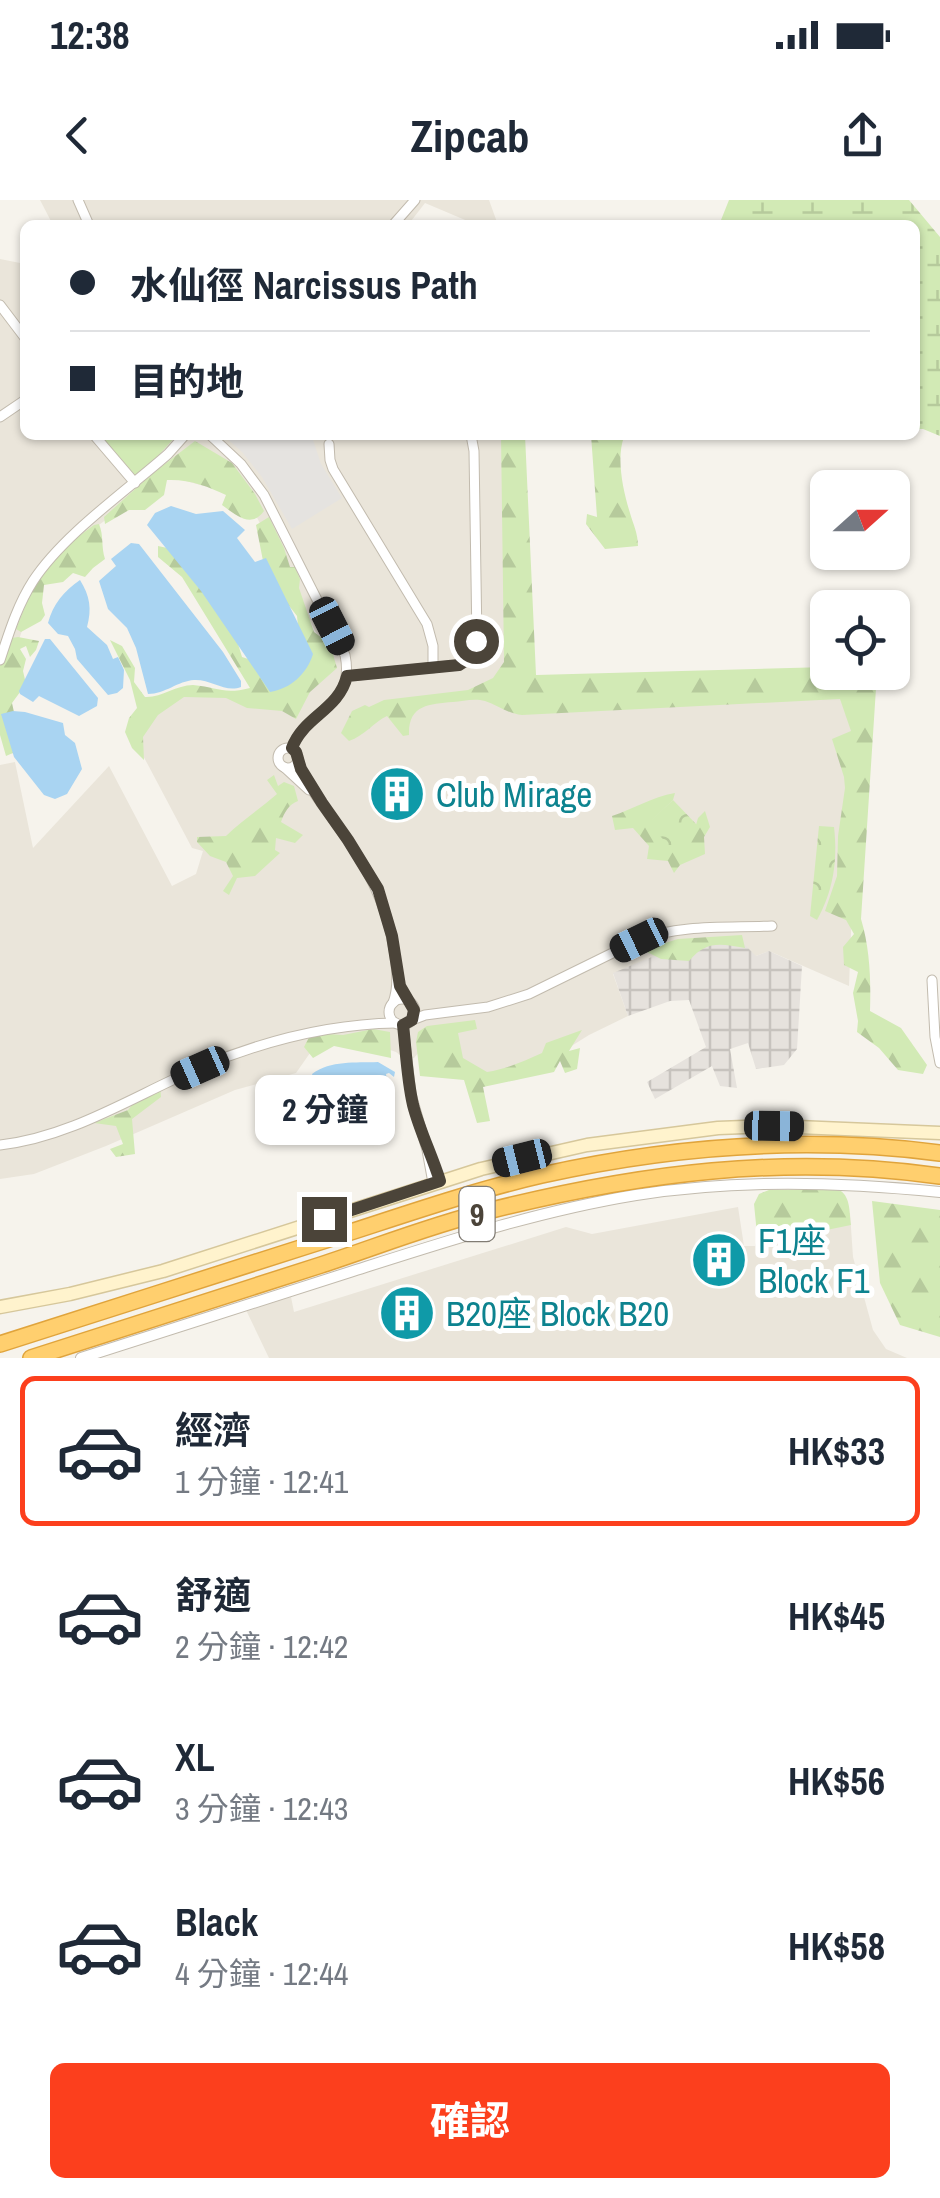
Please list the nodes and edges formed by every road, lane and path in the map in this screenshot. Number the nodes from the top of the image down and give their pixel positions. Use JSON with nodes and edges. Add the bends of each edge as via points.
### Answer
{"nodes":[{"id":1,"x":415,"y":200,"type":"edge"},
{"id":2,"x":398,"y":220,"type":"edge"},
{"id":3,"x":0,"y":304,"type":"edge"},
{"id":4,"x":20,"y":331,"type":"edge"},
{"id":5,"x":98,"y":440,"type":"edge"},
{"id":6,"x":181,"y":440,"type":"edge"},
{"id":7,"x":215,"y":440,"type":"edge"},
{"id":8,"x":472,"y":440,"type":"edge"},
{"id":9,"x":330,"y":444,"type":"dead end"},
{"id":10,"x":135,"y":484,"type":"junction"},
{"id":11,"x":0,"y":660,"type":"edge"},
{"id":12,"x":434,"y":668,"type":"junction"},
{"id":13,"x":347,"y":676,"type":"junction"},
{"id":14,"x":292,"y":748,"type":"junction"},
{"id":15,"x":298,"y":758,"type":"junction"},
{"id":16,"x":284,"y":767,"type":"junction"},
{"id":17,"x":322,"y":803,"type":"junction"},
{"id":18,"x":772,"y":926,"type":"dead end"},
{"id":19,"x":397,"y":971,"type":"junction"},
{"id":20,"x":932,"y":980,"type":"dead end"},
{"id":21,"x":937,"y":1001,"type":"edge"},
{"id":22,"x":411,"y":1004,"type":"junction"},
{"id":23,"x":392,"y":1005,"type":"junction"},
{"id":24,"x":430,"y":1015,"type":"junction"},
{"id":25,"x":937,"y":1019,"type":"edge"},
{"id":26,"x":404,"y":1022,"type":"junction"},
{"id":27,"x":366,"y":1023,"type":"junction"},
{"id":28,"x":940,"y":1063,"type":"edge"},
{"id":29,"x":940,"y":1133,"type":"edge"},
{"id":30,"x":0,"y":1145,"type":"edge"},
{"id":31,"x":940,"y":1153,"type":"edge"},
{"id":32,"x":940,"y":1176,"type":"edge"},
{"id":33,"x":437,"y":1182,"type":"junction"},
{"id":34,"x":940,"y":1192,"type":"edge"},
{"id":35,"x":0,"y":1307,"type":"edge"},
{"id":36,"x":0,"y":1344,"type":"edge"},
{"id":37,"x":30,"y":1358,"type":"edge"},
{"id":38,"x":82,"y":1358,"type":"edge"}],
"edges":[{"from":1,"to":2,"type":"street"},
{"from":3,"to":4,"type":"street"},
{"from":5,"to":10,"type":"street"},
{"from":6,"to":10,"type":"street"},
{"from":7,"to":13,"type":"street","via":[[264,495],[343,648]]},
{"from":8,"to":12,"type":"street","via":[[476,646],[464,664]]},
{"from":9,"to":12,"type":"street","via":[[332,469],[427,624]]},
{"from":10,"to":11,"type":"street","via":[[42,568],[20,604]]},
{"from":12,"to":13,"type":"street"},
{"from":13,"to":14,"type":"street","via":[[336,700],[304,727]]},
{"from":14,"to":15,"type":"street"},
{"from":14,"to":16,"type":"street","via":[[279,753]]},
{"from":15,"to":16,"type":"street"},
{"from":15,"to":17,"type":"street"},
{"from":16,"to":17,"type":"street"},
{"from":17,"to":19,"type":"street","via":[[378,889]]},
{"from":18,"to":24,"type":"street","via":[[657,934],[529,994]]},
{"from":19,"to":22,"type":"street"},
{"from":19,"to":23,"type":"street"},
{"from":20,"to":21,"type":"street"},
{"from":21,"to":25,"type":"street"},
{"from":22,"to":23,"type":"street","via":[[402,999]]},
{"from":22,"to":24,"type":"street"},
{"from":22,"to":26,"type":"street","via":[[414,1013]]},
{"from":23,"to":26,"type":"street","via":[[390,1016]]},
{"from":23,"to":27,"type":"street"},
{"from":24,"to":26,"type":"street"},
{"from":25,"to":28,"type":"street"},
{"from":26,"to":27,"type":"street"},
{"from":26,"to":33,"type":"street","via":[[411,1094]]},
{"from":27,"to":30,"type":"street","via":[[252,1048],[54,1134]]},
{"from":29,"to":33,"type":"main road","via":[[718,1128],[586,1144]]},
{"from":31,"to":36,"type":"highway","number":"9","via":[[733,1147],[541,1175]]},
{"from":32,"to":37,"type":"highway","number":"9","via":[[744,1167],[575,1191],[484,1212]]},
{"from":33,"to":35,"type":"main road","via":[[164,1270]]},
{"from":34,"to":38,"type":"street","via":[[747,1184],[596,1202],[476,1232]]}]}
